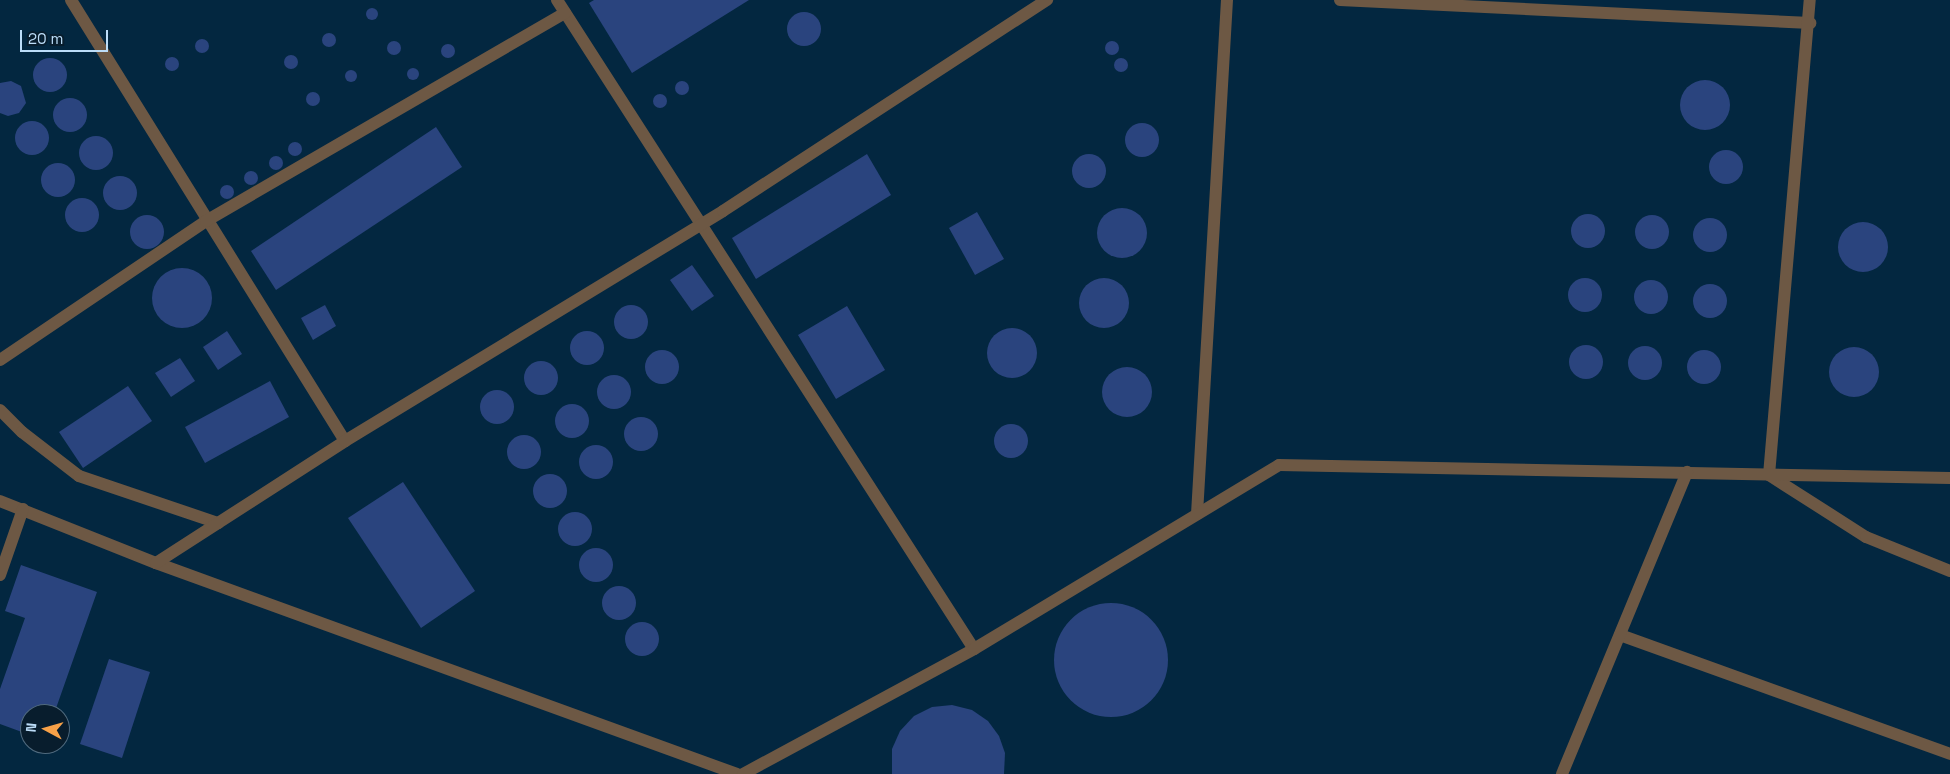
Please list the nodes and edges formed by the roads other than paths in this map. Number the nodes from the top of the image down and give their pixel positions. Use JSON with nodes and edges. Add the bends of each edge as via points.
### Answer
{"nodes":[{"id":1,"x":71,"y":0,"type":"edge"},
{"id":2,"x":557,"y":0,"type":"edge"},
{"id":3,"x":1047,"y":0,"type":"edge"},
{"id":4,"x":1227,"y":0,"type":"edge"},
{"id":5,"x":1340,"y":0,"type":"edge"},
{"id":6,"x":1810,"y":0,"type":"edge"},
{"id":7,"x":565,"y":13,"type":"junction"},
{"id":8,"x":1810,"y":23,"type":"junction"},
{"id":9,"x":206,"y":221,"type":"junction"},
{"id":10,"x":703,"y":223,"type":"junction"},
{"id":11,"x":0,"y":360,"type":"edge"},
{"id":12,"x":0,"y":410,"type":"edge"},
{"id":13,"x":345,"y":441,"type":"junction"},
{"id":14,"x":1687,"y":472,"type":"junction"},
{"id":15,"x":1769,"y":475,"type":"junction"},
{"id":16,"x":1950,"y":478,"type":"edge"},
{"id":17,"x":0,"y":501,"type":"edge"},
{"id":18,"x":23,"y":508,"type":"junction"},
{"id":19,"x":1196,"y":514,"type":"junction"},
{"id":20,"x":218,"y":523,"type":"junction"},
{"id":21,"x":156,"y":564,"type":"junction"},
{"id":22,"x":1950,"y":570,"type":"edge"},
{"id":23,"x":0,"y":575,"type":"edge"},
{"id":24,"x":1620,"y":635,"type":"junction"},
{"id":25,"x":974,"y":649,"type":"junction"},
{"id":26,"x":1950,"y":754,"type":"edge"},
{"id":27,"x":736,"y":774,"type":"edge"},
{"id":28,"x":743,"y":774,"type":"edge"},
{"id":29,"x":1562,"y":774,"type":"edge"}],
"edges":[{"from":1,"to":9,"type":"street"},
{"from":2,"to":7,"type":"street"},
{"from":3,"to":10,"type":"street"},
{"from":4,"to":19,"type":"street"},
{"from":5,"to":8,"type":"street"},
{"from":6,"to":8,"type":"street"},
{"from":7,"to":9,"type":"street"},
{"from":7,"to":10,"type":"street"},
{"from":8,"to":15,"type":"street"},
{"from":9,"to":11,"type":"street"},
{"from":9,"to":13,"type":"street"},
{"from":10,"to":13,"type":"street"},
{"from":10,"to":25,"type":"street"},
{"from":12,"to":20,"type":"street","via":[[22,432],[79,476]]},
{"from":13,"to":20,"type":"street"},
{"from":14,"to":15,"type":"street"},
{"from":14,"to":19,"type":"street","via":[[1279,465]]},
{"from":14,"to":24,"type":"street"},
{"from":15,"to":16,"type":"street"},
{"from":15,"to":22,"type":"street","via":[[1866,538]]},
{"from":17,"to":18,"type":"street"},
{"from":18,"to":21,"type":"street"},
{"from":18,"to":23,"type":"street"},
{"from":19,"to":25,"type":"street"},
{"from":20,"to":21,"type":"street"},
{"from":21,"to":27,"type":"street"},
{"from":24,"to":26,"type":"street"},
{"from":24,"to":29,"type":"street"},
{"from":25,"to":28,"type":"street"}]}
